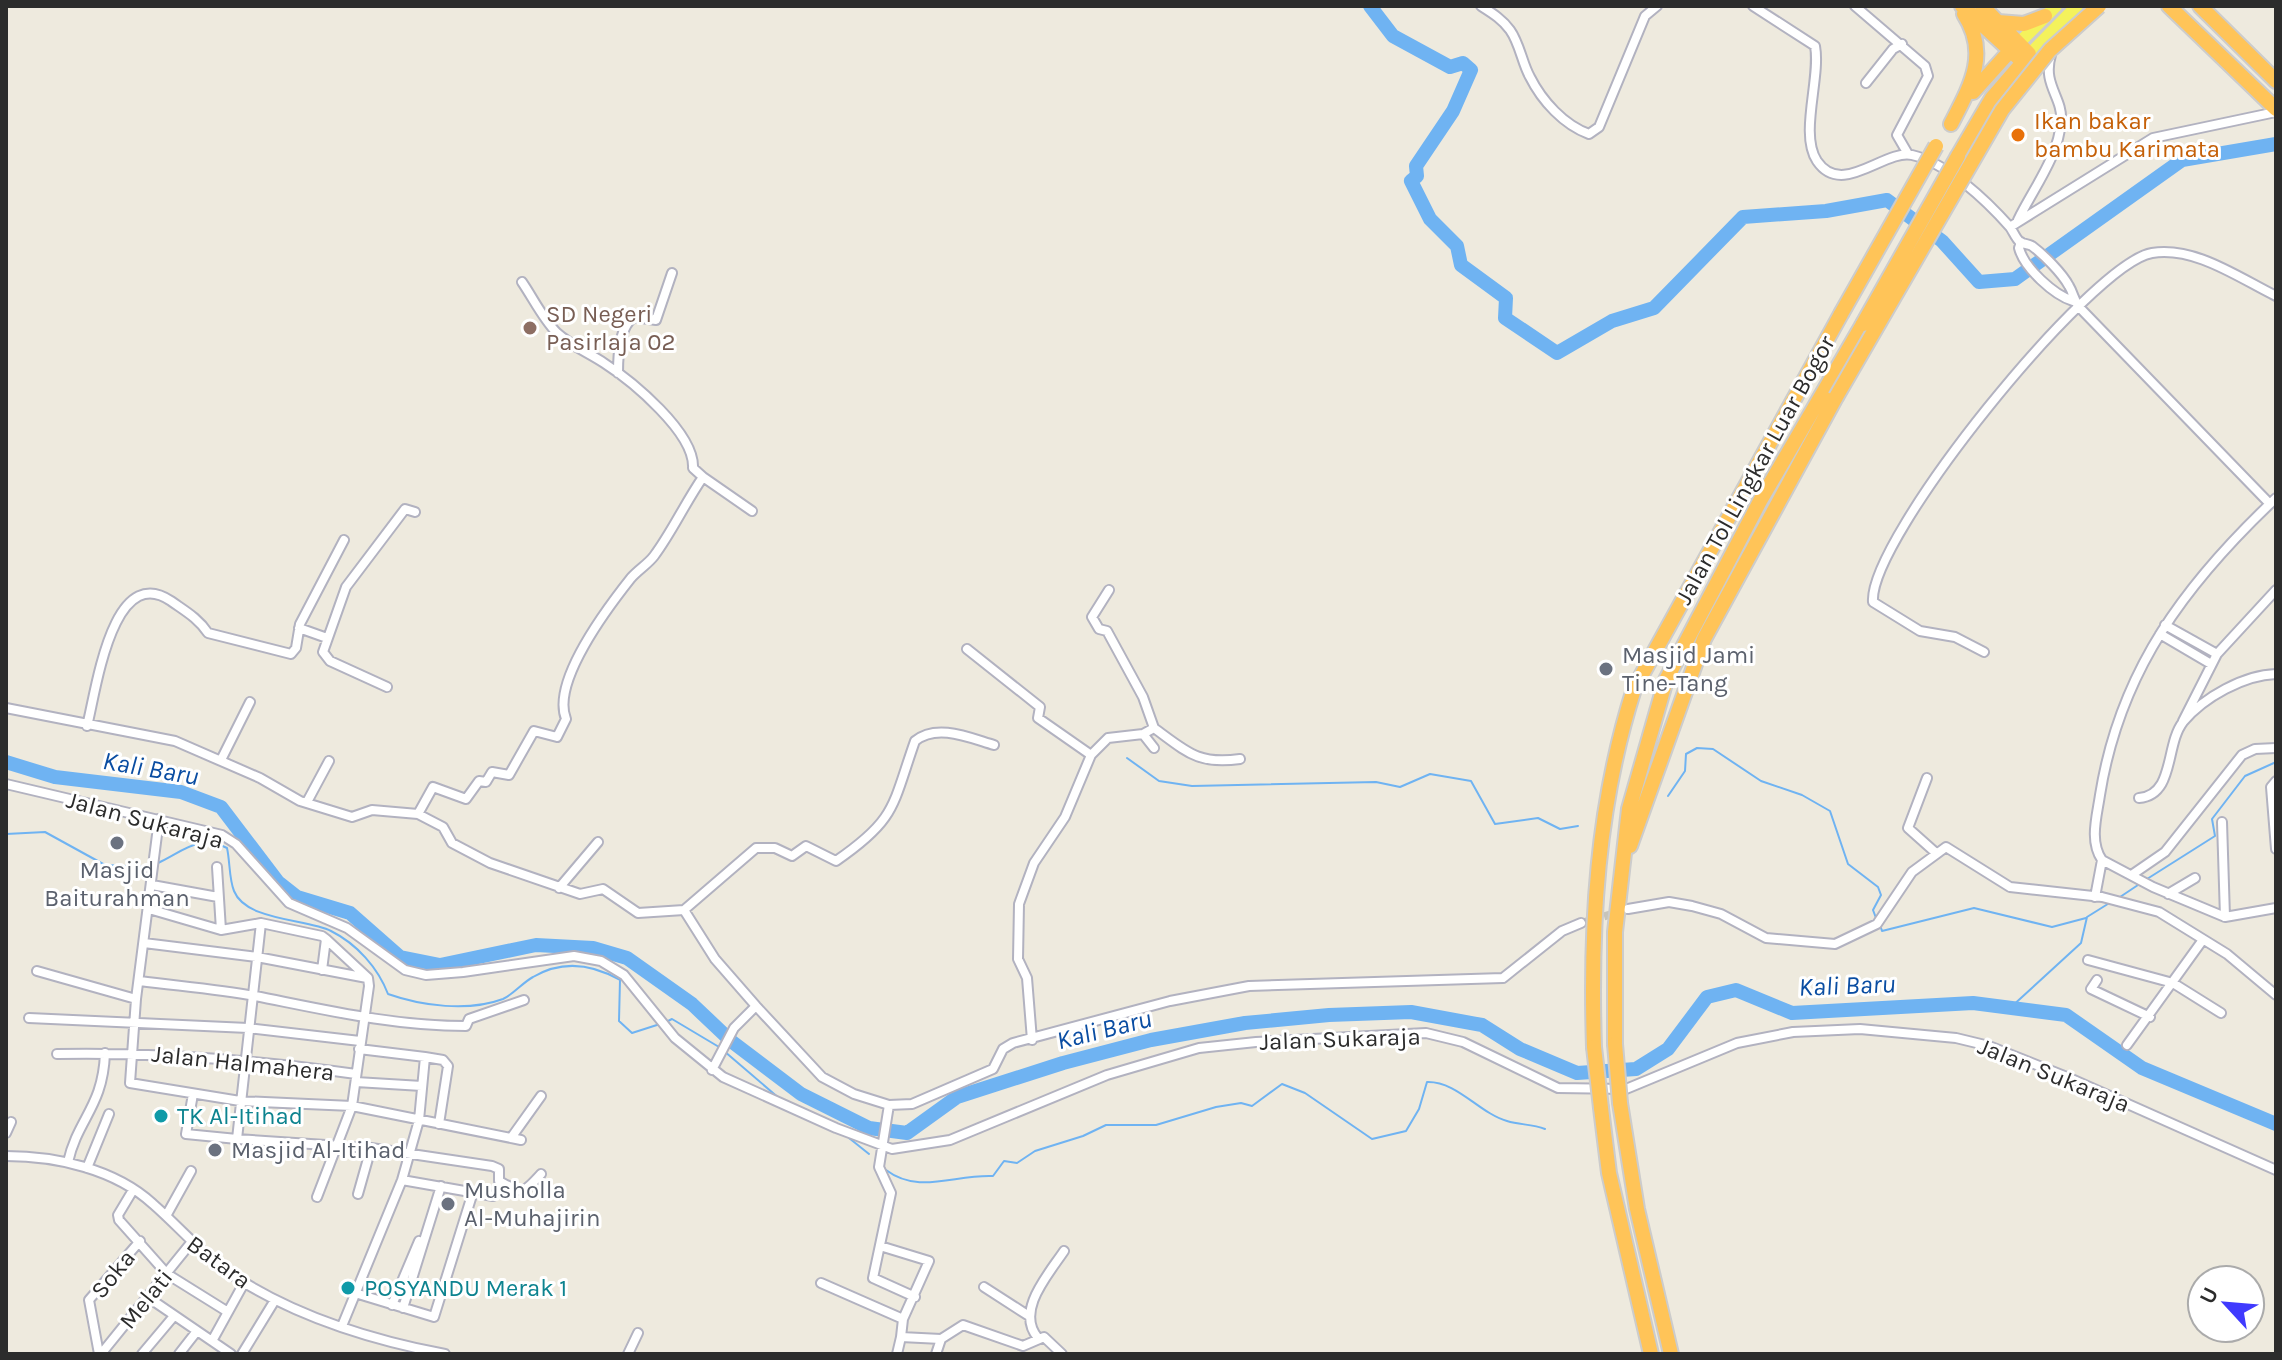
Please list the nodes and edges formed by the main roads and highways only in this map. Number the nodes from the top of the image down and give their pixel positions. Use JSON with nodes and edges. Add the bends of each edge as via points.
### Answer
{"nodes":[{"id":1,"x":1960,"y":6,"type":"edge"},
{"id":2,"x":1982,"y":6,"type":"edge"},
{"id":3,"x":2077,"y":6,"type":"edge"},
{"id":4,"x":2099,"y":6,"type":"edge"},
{"id":5,"x":2169,"y":6,"type":"edge"},
{"id":6,"x":2200,"y":6,"type":"edge"},
{"id":7,"x":2050,"y":11,"type":"edge"},
{"id":8,"x":1998,"y":22,"type":"junction"},
{"id":9,"x":2014,"y":47,"type":"junction"},
{"id":10,"x":2026,"y":58,"type":"junction"},
{"id":11,"x":2272,"y":77,"type":"edge"},
{"id":12,"x":2276,"y":111,"type":"edge"},
{"id":13,"x":1951,"y":124,"type":"junction"},
{"id":14,"x":1621,"y":865,"type":"junction"},
{"id":15,"x":1651,"y":1354,"type":"edge"},
{"id":16,"x":1671,"y":1354,"type":"edge"}],
"edges":[{"from":1,"to":9,"type":"highway"},
{"from":1,"to":13,"type":"highway","via":[[1976,37],[1978,61]]},
{"from":2,"to":8,"type":"highway"},
{"from":3,"to":10,"type":"main road"},
{"from":4,"to":14,"type":"highway","bridge":true,"via":[[2050,50],[2002,110],[1836,397],[1704,639]]},
{"from":5,"to":12,"type":"highway"},
{"from":6,"to":11,"type":"highway"},
{"from":7,"to":8,"type":"highway","via":[[2024,24]]},
{"from":7,"to":9,"type":"main road"},
{"from":8,"to":9,"type":"highway"},
{"from":9,"to":10,"type":"highway"},
{"from":9,"to":13,"type":"highway","name":"Jalan Tol Lingkar Luar Bogor"},
{"from":10,"to":14,"type":"highway","name":"Jalan Tol Lingkar Luar Bogor","bridge":true,"via":[[1992,98],[1958,156],[1760,501],[1666,680],[1629,809]]},
{"from":13,"to":15,"type":"highway","name":"Jalan Tol Lingkar Luar Bogor","bridge":true,"via":[[1634,689],[1615,749],[1600,849],[1594,1047],[1609,1173]]},
{"from":14,"to":16,"type":"highway","name":"Jalan Tol Lingkar Luar Bogor","bridge":true,"via":[[1614,948],[1620,1103],[1634,1195]]}]}
